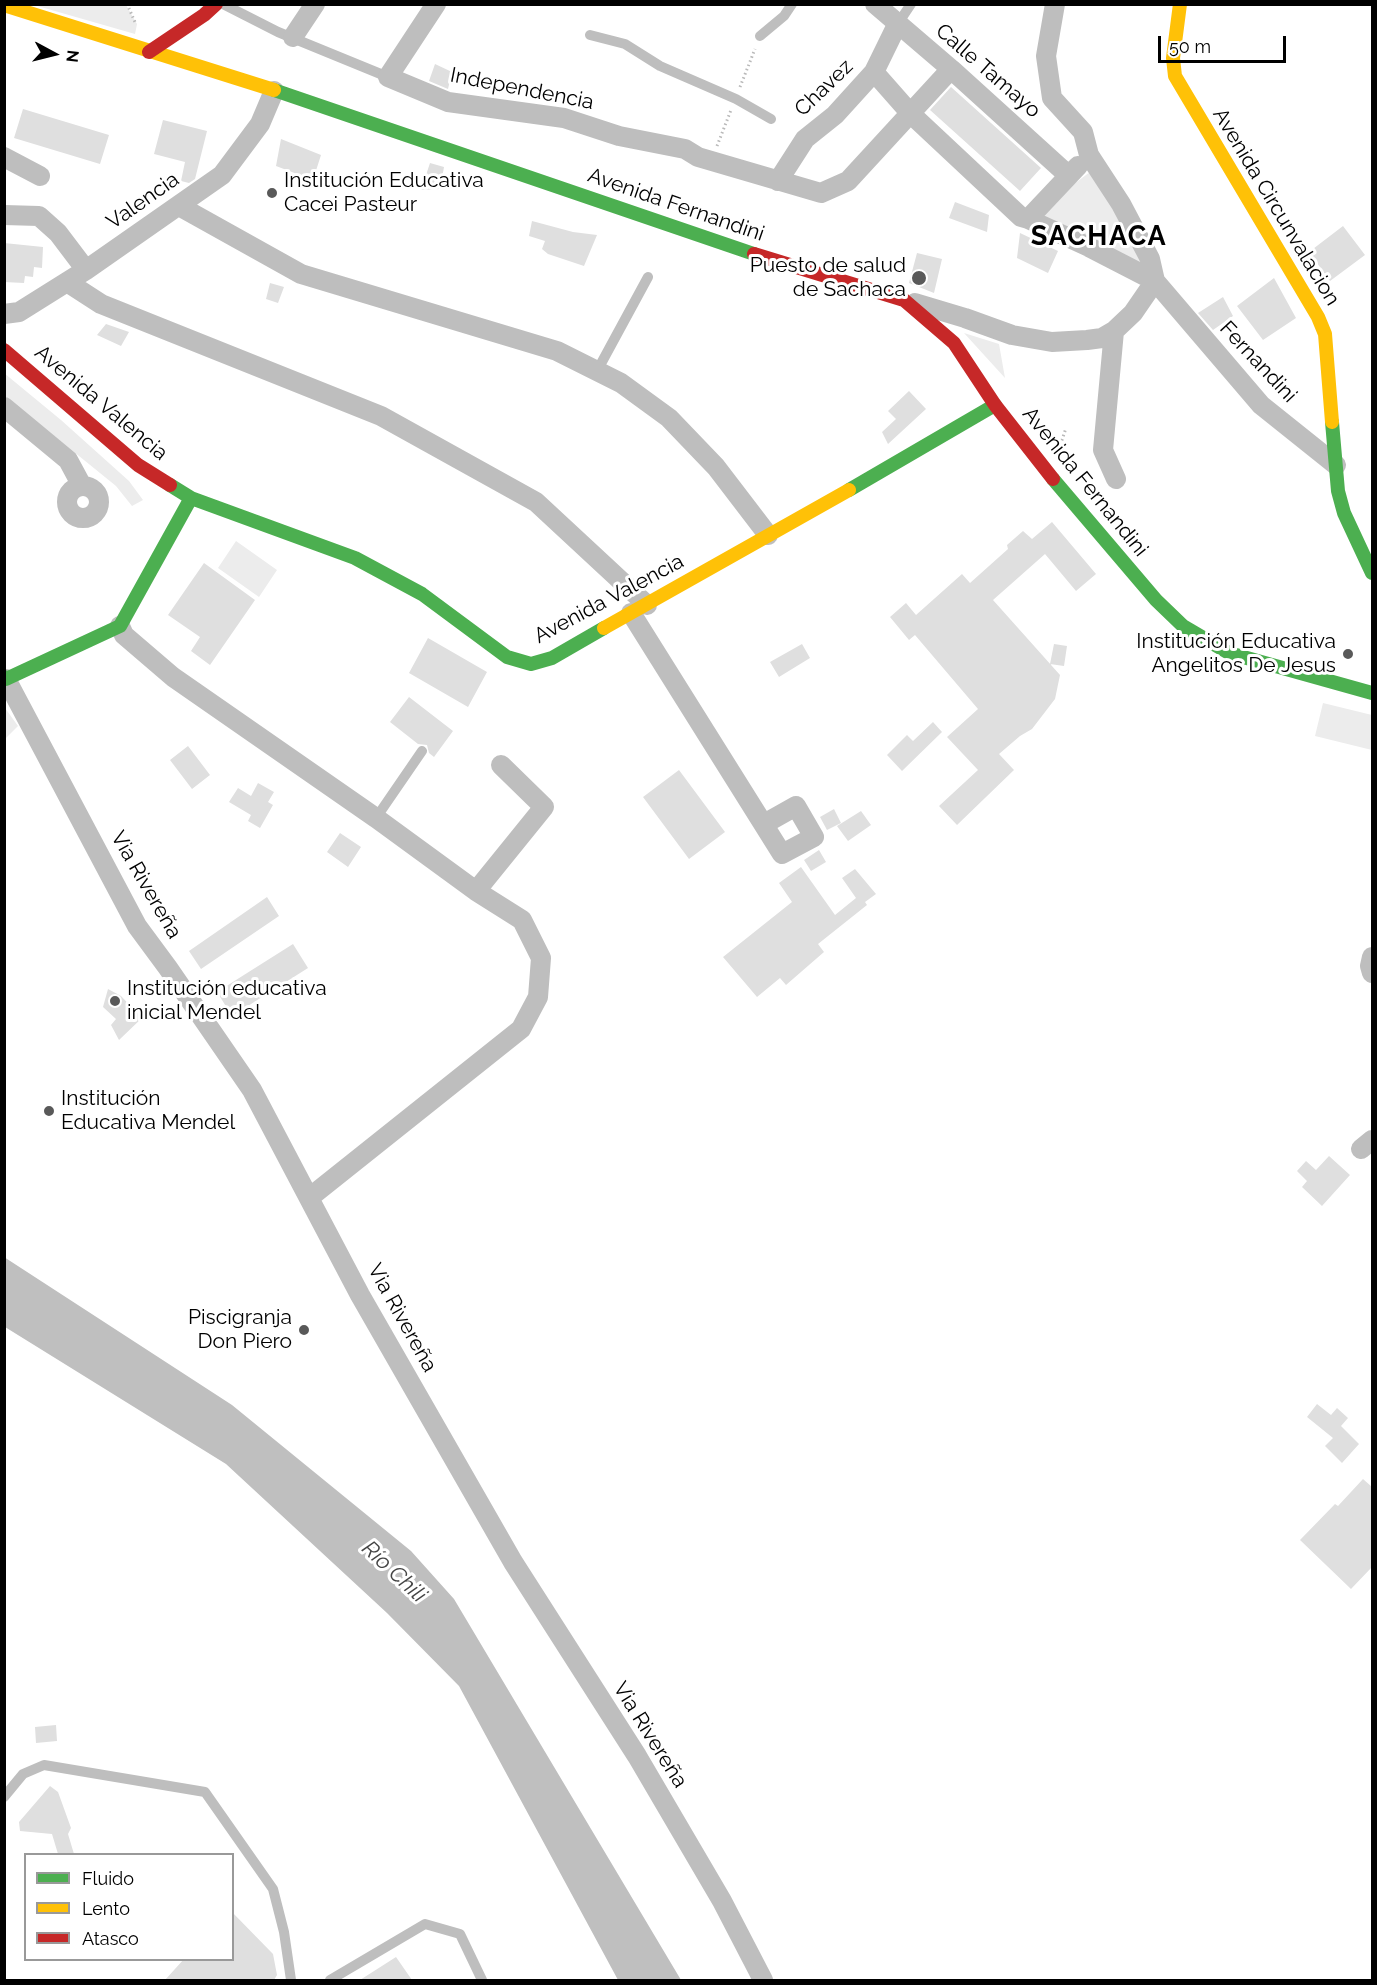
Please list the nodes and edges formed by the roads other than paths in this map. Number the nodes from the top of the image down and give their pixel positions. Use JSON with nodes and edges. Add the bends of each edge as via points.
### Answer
{"nodes":[{"id":1,"x":216,"y":4,"type":"edge"},
{"id":2,"x":223,"y":4,"type":"edge"},
{"id":3,"x":315,"y":4,"type":"edge"},
{"id":4,"x":436,"y":4,"type":"edge"},
{"id":5,"x":875,"y":4,"type":"edge"},
{"id":6,"x":911,"y":4,"type":"edge"},
{"id":7,"x":1055,"y":4,"type":"edge"},
{"id":8,"x":1180,"y":4,"type":"edge"},
{"id":9,"x":4,"y":5,"type":"edge"},
{"id":10,"x":787,"y":6,"type":"edge"},
{"id":11,"x":897,"y":25,"type":"junction"},
{"id":12,"x":590,"y":35,"type":"dead end"},
{"id":13,"x":760,"y":36,"type":"dead end"},
{"id":14,"x":293,"y":37,"type":"junction"},
{"id":15,"x":149,"y":52,"type":"junction"},
{"id":16,"x":951,"y":69,"type":"junction"},
{"id":17,"x":874,"y":72,"type":"junction"},
{"id":18,"x":388,"y":77,"type":"junction"},
{"id":19,"x":274,"y":91,"type":"junction"},
{"id":20,"x":911,"y":114,"type":"junction"},
{"id":21,"x":771,"y":119,"type":"dead end"},
{"id":22,"x":1089,"y":154,"type":"junction"},
{"id":23,"x":4,"y":157,"type":"edge"},
{"id":24,"x":1068,"y":175,"type":"junction"},
{"id":25,"x":39,"y":176,"type":"dead end"},
{"id":26,"x":778,"y":181,"type":"junction"},
{"id":27,"x":179,"y":206,"type":"junction"},
{"id":28,"x":4,"y":215,"type":"edge"},
{"id":29,"x":1028,"y":219,"type":"junction"},
{"id":30,"x":86,"y":270,"type":"junction"},
{"id":31,"x":648,"y":277,"type":"dead end"},
{"id":32,"x":1155,"y":281,"type":"junction"},
{"id":33,"x":66,"y":282,"type":"junction"},
{"id":34,"x":904,"y":300,"type":"junction"},
{"id":35,"x":4,"y":314,"type":"edge"},
{"id":36,"x":1114,"y":332,"type":"junction"},
{"id":37,"x":4,"y":350,"type":"edge"},
{"id":38,"x":597,"y":371,"type":"junction"},
{"id":39,"x":995,"y":405,"type":"junction"},
{"id":40,"x":4,"y":407,"type":"edge"},
{"id":41,"x":1336,"y":465,"type":"junction"},
{"id":42,"x":1116,"y":479,"type":"dead end"},
{"id":43,"x":82,"y":486,"type":"dead end"},
{"id":44,"x":191,"y":498,"type":"junction"},
{"id":45,"x":768,"y":535,"type":"junction"},
{"id":46,"x":1372,"y":573,"type":"edge"},
{"id":47,"x":639,"y":609,"type":"junction"},
{"id":48,"x":120,"y":626,"type":"junction"},
{"id":49,"x":5,"y":678,"type":"edge"},
{"id":50,"x":1372,"y":693,"type":"edge"},
{"id":51,"x":422,"y":751,"type":"dead end"},
{"id":52,"x":501,"y":765,"type":"dead end"},
{"id":53,"x":376,"y":818,"type":"junction"},
{"id":54,"x":764,"y":824,"type":"dead end"},
{"id":55,"x":476,"y":891,"type":"junction"},
{"id":56,"x":1372,"y":957,"type":"edge"},
{"id":57,"x":1372,"y":973,"type":"edge"},
{"id":58,"x":309,"y":1198,"type":"junction"},
{"id":59,"x":4,"y":1797,"type":"edge"},
{"id":60,"x":291,"y":1980,"type":"edge"},
{"id":61,"x":330,"y":1980,"type":"edge"},
{"id":62,"x":482,"y":1980,"type":"edge"},
{"id":63,"x":763,"y":1980,"type":"edge"}],
"edges":[{"from":1,"to":15,"type":"street"},
{"from":2,"to":14,"type":"lane","name":"Independencia"},
{"from":3,"to":14,"type":"street"},
{"from":4,"to":18,"type":"street"},
{"from":5,"to":11,"type":"street","name":"Calle Tamayo"},
{"from":6,"to":11,"type":"lane"},
{"from":7,"to":22,"type":"street","via":[[1046,56],[1052,98],[1083,132]]},
{"from":8,"to":41,"type":"street","name":"Avenida Circunvalacion","via":[[1173,58],[1175,76],[1318,317],[1324,334]]},
{"from":9,"to":15,"type":"street","name":"Avenida Fernandini"},
{"from":10,"to":13,"type":"lane","via":[[784,16]]},
{"from":11,"to":16,"type":"street","name":"Calle Tamayo"},
{"from":11,"to":17,"type":"street","name":"Chavez"},
{"from":12,"to":21,"type":"lane","via":[[625,44],[660,66]]},
{"from":14,"to":18,"type":"lane","name":"Independencia"},
{"from":15,"to":19,"type":"street","name":"Avenida Fernandini"},
{"from":16,"to":20,"type":"street"},
{"from":16,"to":24,"type":"street","name":"Calle Tamayo"},
{"from":17,"to":20,"type":"street"},
{"from":17,"to":26,"type":"street","name":"Chavez","via":[[835,116],[805,139]]},
{"from":18,"to":26,"type":"street","name":"Independencia","via":[[448,102],[564,118],[619,136],[685,149],[698,157]]},
{"from":19,"to":27,"type":"street","name":"Valencia","via":[[260,124],[222,175]]},
{"from":19,"to":34,"type":"street","name":"Avenida Fernandini","via":[[733,248]]},
{"from":20,"to":26,"type":"street","name":"Independencia","via":[[848,181],[821,194]]},
{"from":20,"to":29,"type":"street","via":[[1021,218]]},
{"from":22,"to":24,"type":"street"},
{"from":22,"to":32,"type":"street","via":[[1150,259]]},
{"from":23,"to":25,"type":"street"},
{"from":24,"to":29,"type":"street"},
{"from":27,"to":30,"type":"street","name":"Valencia"},
{"from":27,"to":38,"type":"street","via":[[301,274],[557,351]]},
{"from":28,"to":30,"type":"street","via":[[39,216],[58,233]]},
{"from":29,"to":32,"type":"street"},
{"from":30,"to":33,"type":"street","name":"Valencia"},
{"from":31,"to":38,"type":"lane"},
{"from":32,"to":36,"type":"street","via":[[1133,314]]},
{"from":32,"to":41,"type":"street","name":"Fernandini","via":[[1261,405]]},
{"from":33,"to":35,"type":"street","name":"Valencia","via":[[19,312]]},
{"from":33,"to":47,"type":"street","via":[[111,309],[381,416],[516,490],[536,502]]},
{"from":34,"to":36,"type":"street","via":[[1012,335],[1052,342],[1102,338]]},
{"from":34,"to":39,"type":"street","name":"Avenida Fernandini","via":[[954,343]]},
{"from":36,"to":42,"type":"street","via":[[1103,450]]},
{"from":37,"to":44,"type":"street","name":"Avenida Valencia","via":[[138,465]]},
{"from":38,"to":45,"type":"street","via":[[621,383],[669,418],[716,466]]},
{"from":39,"to":45,"type":"street","name":"Avenida Valencia"},
{"from":39,"to":50,"type":"street","name":"Avenida Fernandini","via":[[1076,508],[1183,626],[1229,653]]},
{"from":40,"to":43,"type":"street","via":[[68,460]]},
{"from":41,"to":46,"type":"street","name":"Avenida Circunvalacion","via":[[1344,513]]},
{"from":44,"to":47,"type":"street","name":"Avenida Valencia","via":[[355,558],[422,594],[507,657],[531,664],[552,658]]},
{"from":44,"to":48,"type":"street"},
{"from":45,"to":47,"type":"street","name":"Avenida Valencia"},
{"from":47,"to":54,"type":"street"},
{"from":48,"to":49,"type":"street"},
{"from":48,"to":53,"type":"street","via":[[124,635],[172,677]]},
{"from":49,"to":58,"type":"street","name":"Via Rivereña","via":[[137,926],[252,1090]]},
{"from":51,"to":53,"type":"lane"},
{"from":52,"to":55,"type":"street","via":[[544,807]]},
{"from":53,"to":55,"type":"street"},
{"from":55,"to":58,"type":"street","via":[[522,920],[541,958],[538,997],[521,1029]]},
{"from":56,"to":57,"type":"street"},
{"from":58,"to":63,"type":"street","name":"Via Rivereña","via":[[513,1562],[637,1756]]},
{"from":59,"to":60,"type":"lane","via":[[23,1774],[44,1765],[205,1792],[273,1889]]},
{"from":61,"to":62,"type":"lane","via":[[425,1924],[460,1934]]}]}
